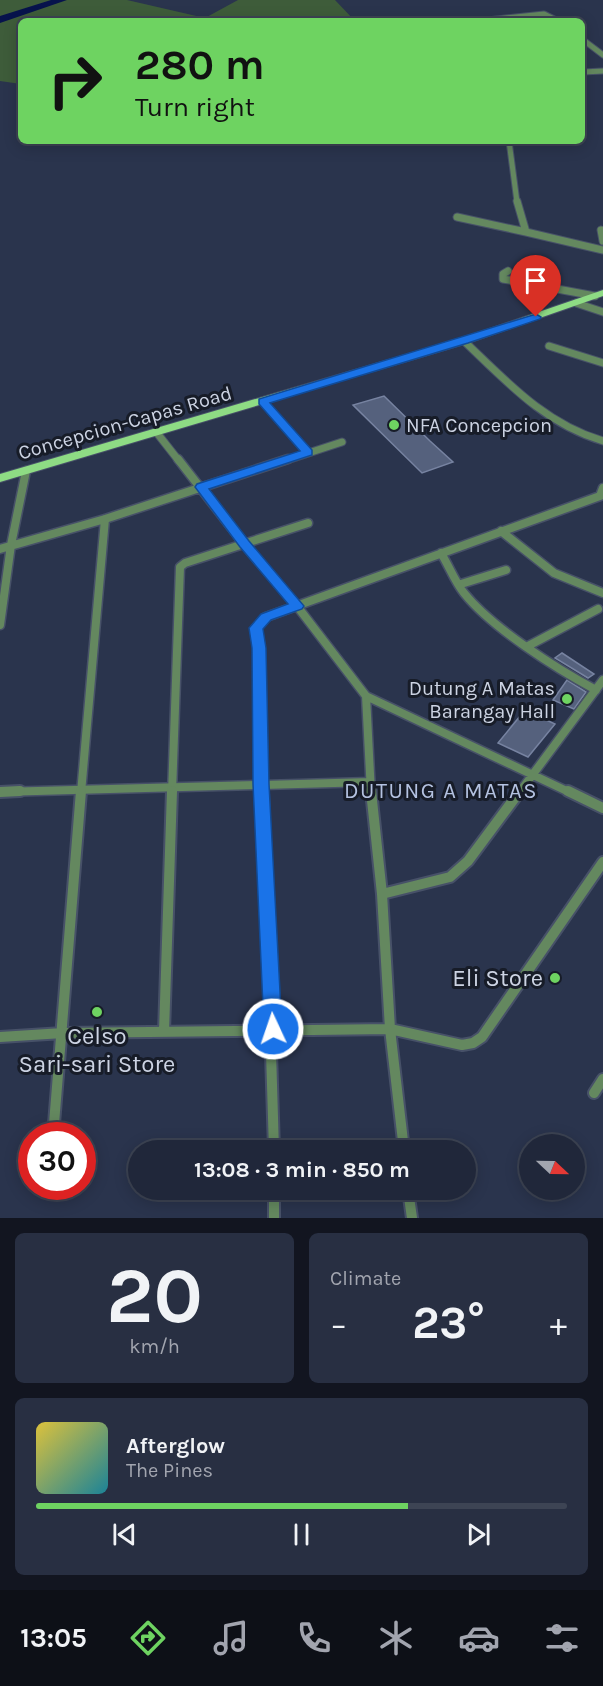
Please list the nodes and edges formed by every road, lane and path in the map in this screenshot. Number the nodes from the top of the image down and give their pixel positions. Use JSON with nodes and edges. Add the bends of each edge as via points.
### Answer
{"nodes":[{"id":1,"x":506,"y":18,"type":"edge"},
{"id":2,"x":554,"y":18,"type":"edge"},
{"id":3,"x":585,"y":41,"type":"edge"},
{"id":4,"x":603,"y":56,"type":"edge"},
{"id":5,"x":603,"y":71,"type":"edge"},
{"id":6,"x":585,"y":72,"type":"edge"},
{"id":7,"x":508,"y":144,"type":"edge"},
{"id":8,"x":457,"y":217,"type":"dead end"},
{"id":9,"x":601,"y":230,"type":"dead end"},
{"id":10,"x":526,"y":232,"type":"junction"},
{"id":11,"x":603,"y":241,"type":"edge"},
{"id":12,"x":603,"y":250,"type":"edge"},
{"id":13,"x":508,"y":271,"type":"dead end"},
{"id":14,"x":599,"y":294,"type":"edge"},
{"id":15,"x":576,"y":303,"type":"junction"},
{"id":16,"x":603,"y":312,"type":"edge"},
{"id":17,"x":464,"y":341,"type":"junction"},
{"id":18,"x":549,"y":346,"type":"dead end"},
{"id":19,"x":603,"y":363,"type":"edge"},
{"id":20,"x":263,"y":402,"type":"junction"},
{"id":21,"x":157,"y":433,"type":"junction"},
{"id":22,"x":603,"y":441,"type":"edge"},
{"id":23,"x":342,"y":442,"type":"dead end"},
{"id":24,"x":308,"y":453,"type":"junction"},
{"id":25,"x":26,"y":471,"type":"junction"},
{"id":26,"x":0,"y":478,"type":"edge"},
{"id":27,"x":201,"y":487,"type":"junction"},
{"id":28,"x":603,"y":488,"type":"edge"},
{"id":29,"x":105,"y":519,"type":"junction"},
{"id":30,"x":308,"y":523,"type":"dead end"},
{"id":31,"x":501,"y":531,"type":"junction"},
{"id":32,"x":244,"y":544,"type":"junction"},
{"id":33,"x":11,"y":545,"type":"junction"},
{"id":34,"x":0,"y":549,"type":"edge"},
{"id":35,"x":441,"y":553,"type":"junction"},
{"id":36,"x":506,"y":570,"type":"dead end"},
{"id":37,"x":461,"y":585,"type":"junction"},
{"id":38,"x":603,"y":593,"type":"edge"},
{"id":39,"x":297,"y":606,"type":"junction"},
{"id":40,"x":598,"y":609,"type":"dead end"},
{"id":41,"x":0,"y":625,"type":"edge"},
{"id":42,"x":528,"y":646,"type":"junction"},
{"id":43,"x":603,"y":680,"type":"edge"},
{"id":44,"x":596,"y":690,"type":"junction"},
{"id":45,"x":366,"y":696,"type":"junction"},
{"id":46,"x":533,"y":775,"type":"junction"},
{"id":47,"x":370,"y":782,"type":"junction"},
{"id":48,"x":261,"y":784,"type":"junction"},
{"id":49,"x":171,"y":786,"type":"junction"},
{"id":50,"x":82,"y":789,"type":"junction"},
{"id":51,"x":0,"y":792,"type":"edge"},
{"id":52,"x":603,"y":808,"type":"edge"},
{"id":53,"x":603,"y":862,"type":"edge"},
{"id":54,"x":382,"y":894,"type":"junction"},
{"id":55,"x":273,"y":1029,"type":"junction"},
{"id":56,"x":390,"y":1029,"type":"junction"},
{"id":57,"x":164,"y":1032,"type":"junction"},
{"id":58,"x":63,"y":1033,"type":"junction"},
{"id":59,"x":0,"y":1037,"type":"edge"},
{"id":60,"x":603,"y":1078,"type":"edge"},
{"id":61,"x":594,"y":1093,"type":"dead end"},
{"id":62,"x":54,"y":1122,"type":"edge"},
{"id":63,"x":274,"y":1140,"type":"edge"},
{"id":64,"x":403,"y":1140,"type":"edge"},
{"id":65,"x":274,"y":1200,"type":"edge"},
{"id":66,"x":409,"y":1200,"type":"edge"},
{"id":67,"x":274,"y":1218,"type":"edge"},
{"id":68,"x":412,"y":1218,"type":"edge"}],
"edges":[{"from":1,"to":2,"type":"street","via":[[544,14]]},
{"from":3,"to":4,"type":"street"},
{"from":5,"to":6,"type":"street"},
{"from":7,"to":10,"type":"street","via":[[518,209]]},
{"from":8,"to":10,"type":"street"},
{"from":9,"to":11,"type":"street"},
{"from":10,"to":12,"type":"street"},
{"from":13,"to":14,"type":"street","via":[[502,274],[503,279]]},
{"from":14,"to":15,"type":"main road","name":"Concepcion-Capas Road"},
{"from":15,"to":16,"type":"street"},
{"from":15,"to":17,"type":"main road","name":"Concepcion-Capas Road"},
{"from":17,"to":20,"type":"main road","name":"Concepcion-Capas Road"},
{"from":17,"to":22,"type":"street","via":[[565,429]]},
{"from":18,"to":19,"type":"street"},
{"from":20,"to":21,"type":"main road","name":"Concepcion-Capas Road"},
{"from":20,"to":24,"type":"street"},
{"from":21,"to":25,"type":"main road","name":"Concepcion-Capas Road"},
{"from":21,"to":27,"type":"street"},
{"from":23,"to":24,"type":"street"},
{"from":24,"to":27,"type":"street"},
{"from":25,"to":26,"type":"main road","name":"Concepcion-Capas Road"},
{"from":25,"to":33,"type":"street"},
{"from":27,"to":29,"type":"street"},
{"from":27,"to":32,"type":"street"},
{"from":28,"to":31,"type":"street","via":[[600,496]]},
{"from":29,"to":33,"type":"street"},
{"from":29,"to":50,"type":"street"},
{"from":30,"to":32,"type":"street"},
{"from":31,"to":35,"type":"street"},
{"from":31,"to":38,"type":"street","via":[[554,573]]},
{"from":32,"to":39,"type":"street"},
{"from":32,"to":49,"type":"street","via":[[180,567]]},
{"from":33,"to":34,"type":"street"},
{"from":33,"to":41,"type":"street"},
{"from":35,"to":37,"type":"street"},
{"from":35,"to":39,"type":"street"},
{"from":36,"to":37,"type":"street"},
{"from":37,"to":42,"type":"street","via":[[472,603]]},
{"from":39,"to":45,"type":"street"},
{"from":39,"to":48,"type":"street","via":[[266,617],[256,628]]},
{"from":40,"to":42,"type":"street"},
{"from":42,"to":44,"type":"street","via":[[562,672]]},
{"from":43,"to":44,"type":"street"},
{"from":44,"to":46,"type":"street"},
{"from":45,"to":46,"type":"street"},
{"from":45,"to":47,"type":"street"},
{"from":46,"to":52,"type":"street"},
{"from":46,"to":54,"type":"street","via":[[468,861],[450,877]]},
{"from":47,"to":48,"type":"street"},
{"from":47,"to":54,"type":"street"},
{"from":48,"to":49,"type":"street"},
{"from":48,"to":55,"type":"street"},
{"from":49,"to":50,"type":"street"},
{"from":49,"to":57,"type":"street"},
{"from":50,"to":51,"type":"street"},
{"from":50,"to":58,"type":"street","via":[[65,967]]},
{"from":53,"to":56,"type":"street","via":[[482,1037],[462,1045]]},
{"from":54,"to":56,"type":"street"},
{"from":55,"to":56,"type":"street"},
{"from":55,"to":57,"type":"street"},
{"from":55,"to":63,"type":"street"},
{"from":56,"to":64,"type":"street"},
{"from":57,"to":58,"type":"street"},
{"from":58,"to":59,"type":"street"},
{"from":58,"to":62,"type":"street"},
{"from":60,"to":61,"type":"street"},
{"from":65,"to":67,"type":"street"},
{"from":66,"to":68,"type":"street"}]}
